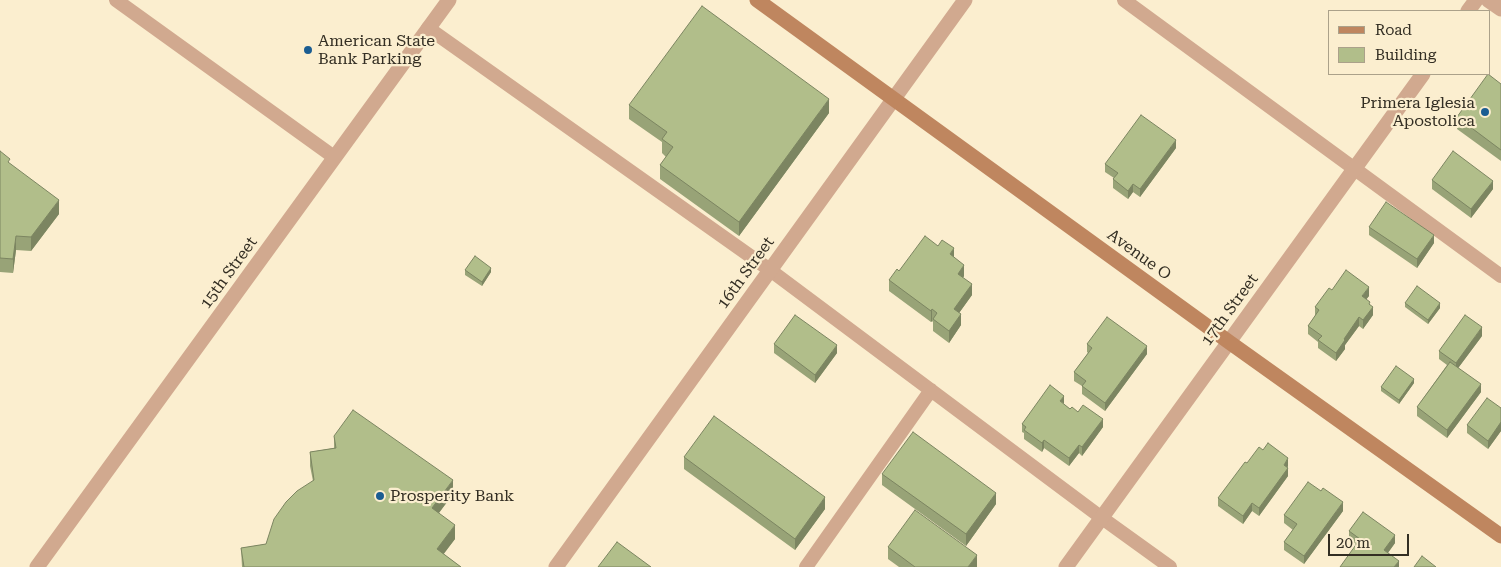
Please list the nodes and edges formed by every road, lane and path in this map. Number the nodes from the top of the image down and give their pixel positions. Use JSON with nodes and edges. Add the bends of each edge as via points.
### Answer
{"nodes":[{"id":1,"x":116,"y":0,"type":"edge"},
{"id":2,"x":448,"y":0,"type":"edge"},
{"id":3,"x":757,"y":0,"type":"edge"},
{"id":4,"x":965,"y":0,"type":"edge"},
{"id":5,"x":1124,"y":0,"type":"edge"},
{"id":6,"x":1488,"y":0,"type":"edge"},
{"id":7,"x":1501,"y":9,"type":"edge"},
{"id":8,"x":428,"y":28,"type":"junction"},
{"id":9,"x":1422,"y":75,"type":"edge"},
{"id":10,"x":894,"y":99,"type":"junction"},
{"id":11,"x":334,"y":157,"type":"junction"},
{"id":12,"x":1354,"y":169,"type":"junction"},
{"id":13,"x":770,"y":270,"type":"junction"},
{"id":14,"x":1501,"y":276,"type":"edge"},
{"id":15,"x":1229,"y":342,"type":"junction"},
{"id":16,"x":931,"y":390,"type":"junction"},
{"id":17,"x":1102,"y":518,"type":"junction"},
{"id":18,"x":1501,"y":536,"type":"edge"},
{"id":19,"x":37,"y":567,"type":"edge"},
{"id":20,"x":556,"y":567,"type":"edge"},
{"id":21,"x":806,"y":567,"type":"edge"},
{"id":22,"x":1066,"y":567,"type":"edge"},
{"id":23,"x":1170,"y":567,"type":"edge"}],
"edges":[{"from":1,"to":11,"type":"lane"},
{"from":2,"to":8,"type":"street","name":"15th Street"},
{"from":3,"to":10,"type":"street","name":"Avenue O"},
{"from":4,"to":10,"type":"street","name":"16th Street"},
{"from":5,"to":12,"type":"lane"},
{"from":6,"to":7,"type":"street"},
{"from":8,"to":11,"type":"street","name":"15th Street"},
{"from":8,"to":13,"type":"lane"},
{"from":9,"to":12,"type":"street","name":"17th Street"},
{"from":10,"to":13,"type":"street","name":"16th Street"},
{"from":10,"to":15,"type":"street","name":"Avenue O"},
{"from":11,"to":19,"type":"street","name":"15th Street"},
{"from":12,"to":14,"type":"lane"},
{"from":12,"to":15,"type":"street","name":"17th Street"},
{"from":13,"to":16,"type":"lane"},
{"from":13,"to":20,"type":"street","name":"16th Street"},
{"from":15,"to":17,"type":"street","name":"17th Street"},
{"from":15,"to":18,"type":"street","name":"Avenue O"},
{"from":16,"to":17,"type":"lane"},
{"from":16,"to":21,"type":"lane"},
{"from":17,"to":22,"type":"street","name":"17th Street"},
{"from":17,"to":23,"type":"lane"}]}
